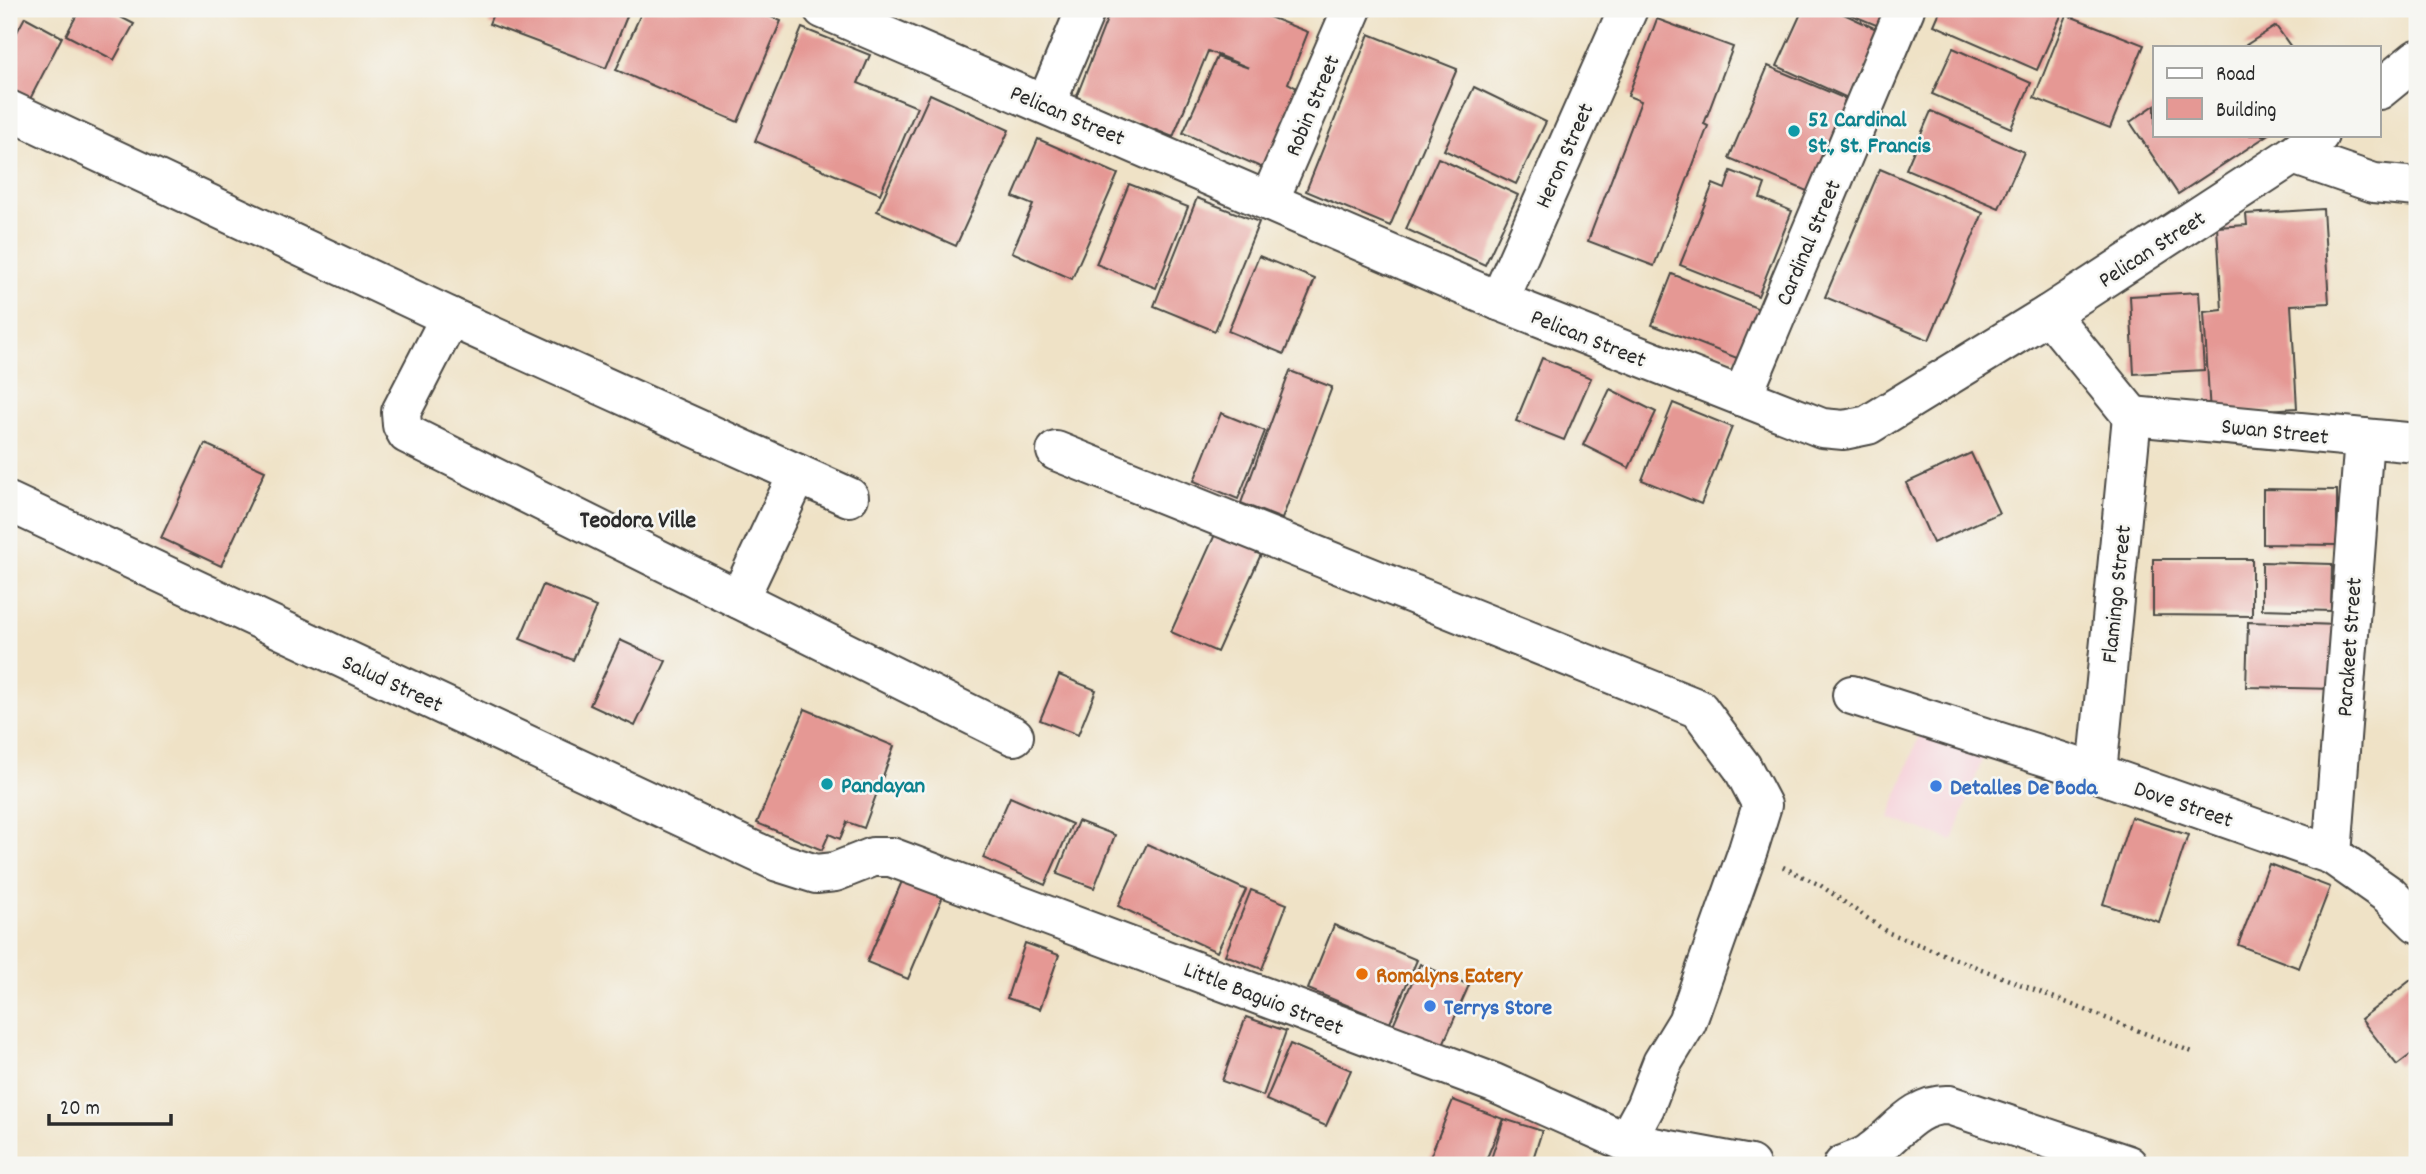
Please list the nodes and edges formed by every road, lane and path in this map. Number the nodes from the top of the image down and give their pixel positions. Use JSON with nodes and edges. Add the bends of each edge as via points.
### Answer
{"nodes":[{"id":1,"x":823,"y":9,"type":"edge"},
{"id":2,"x":1086,"y":9,"type":"edge"},
{"id":3,"x":1352,"y":9,"type":"edge"},
{"id":4,"x":1628,"y":9,"type":"edge"},
{"id":5,"x":1905,"y":9,"type":"edge"},
{"id":6,"x":2417,"y":59,"type":"edge"},
{"id":7,"x":2380,"y":89,"type":"edge"},
{"id":8,"x":1046,"y":104,"type":"junction"},
{"id":9,"x":9,"y":110,"type":"edge"},
{"id":10,"x":2306,"y":145,"type":"edge"},
{"id":11,"x":2417,"y":187,"type":"edge"},
{"id":12,"x":1269,"y":201,"type":"junction"},
{"id":13,"x":1499,"y":301,"type":"junction"},
{"id":14,"x":2049,"y":314,"type":"junction"},
{"id":15,"x":450,"y":317,"type":"junction"},
{"id":16,"x":1742,"y":397,"type":"junction"},
{"id":17,"x":2132,"y":416,"type":"junction"},
{"id":18,"x":2364,"y":438,"type":"junction"},
{"id":19,"x":2417,"y":443,"type":"edge"},
{"id":20,"x":1056,"y":451,"type":"dead end"},
{"id":21,"x":798,"y":474,"type":"junction"},
{"id":22,"x":849,"y":497,"type":"dead end"},
{"id":23,"x":9,"y":502,"type":"edge"},
{"id":24,"x":739,"y":599,"type":"junction"},
{"id":25,"x":1852,"y":695,"type":"dead end"},
{"id":26,"x":1014,"y":736,"type":"dead end"},
{"id":27,"x":2097,"y":773,"type":"junction"},
{"id":28,"x":1748,"y":850,"type":"junction"},
{"id":29,"x":2332,"y":855,"type":"junction"},
{"id":30,"x":778,"y":862,"type":"joint"},
{"id":31,"x":2417,"y":923,"type":"edge"},
{"id":32,"x":2195,"y":1054,"type":"dead end"},
{"id":33,"x":1626,"y":1142,"type":"junction"},
{"id":34,"x":1750,"y":1165,"type":"edge"},
{"id":35,"x":1843,"y":1165,"type":"edge"},
{"id":36,"x":2128,"y":1165,"type":"edge"}],
"edges":[{"from":1,"to":8,"type":"street","name":"Pelican Street"},
{"from":2,"to":8,"type":"street"},
{"from":3,"to":12,"type":"street","name":"Robin Street"},
{"from":4,"to":13,"type":"street","name":"Heron Street"},
{"from":5,"to":16,"type":"street","name":"Cardinal Street"},
{"from":6,"to":7,"type":"street"},
{"from":8,"to":12,"type":"street","name":"Pelican Street"},
{"from":9,"to":15,"type":"street"},
{"from":10,"to":11,"type":"street","via":[[2374,183]]},
{"from":10,"to":14,"type":"street","name":"Pelican Street"},
{"from":12,"to":13,"type":"street","name":"Pelican Street"},
{"from":13,"to":16,"type":"street","name":"Pelican Street"},
{"from":14,"to":16,"type":"street","name":"Pelican Street","via":[[1868,425],[1822,428]]},
{"from":14,"to":17,"type":"street"},
{"from":15,"to":21,"type":"street"},
{"from":15,"to":24,"type":"street","via":[[401,412],[407,434]]},
{"from":17,"to":18,"type":"street","name":"Swan Street"},
{"from":17,"to":27,"type":"street","name":"Flamingo Street"},
{"from":18,"to":19,"type":"street","name":"Swan Street"},
{"from":18,"to":29,"type":"street","name":"Parakeet Street"},
{"from":20,"to":28,"type":"street","via":[[1699,709],[1742,767],[1762,805]]},
{"from":21,"to":22,"type":"street"},
{"from":21,"to":24,"type":"street"},
{"from":23,"to":30,"type":"street","name":"Salud Street"},
{"from":24,"to":26,"type":"street"},
{"from":25,"to":27,"type":"street","name":"Dove Street"},
{"from":27,"to":29,"type":"street","name":"Dove Street"},
{"from":28,"to":32,"type":"path","via":[[1820,885],[1887,932]]},
{"from":28,"to":33,"type":"street","via":[[1688,1022],[1662,1063]]},
{"from":29,"to":31,"type":"street","name":"Dove Street","via":[[2389,895]]},
{"from":30,"to":33,"type":"street","name":"Little Baguio Street","via":[[816,874],[835,872],[873,857],[891,857],[1494,1083]]},
{"from":33,"to":34,"type":"street","name":"Little Baguio Street"},
{"from":35,"to":36,"type":"street","via":[[1870,1153],[1919,1111],[1937,1105],[1949,1105]]}]}
